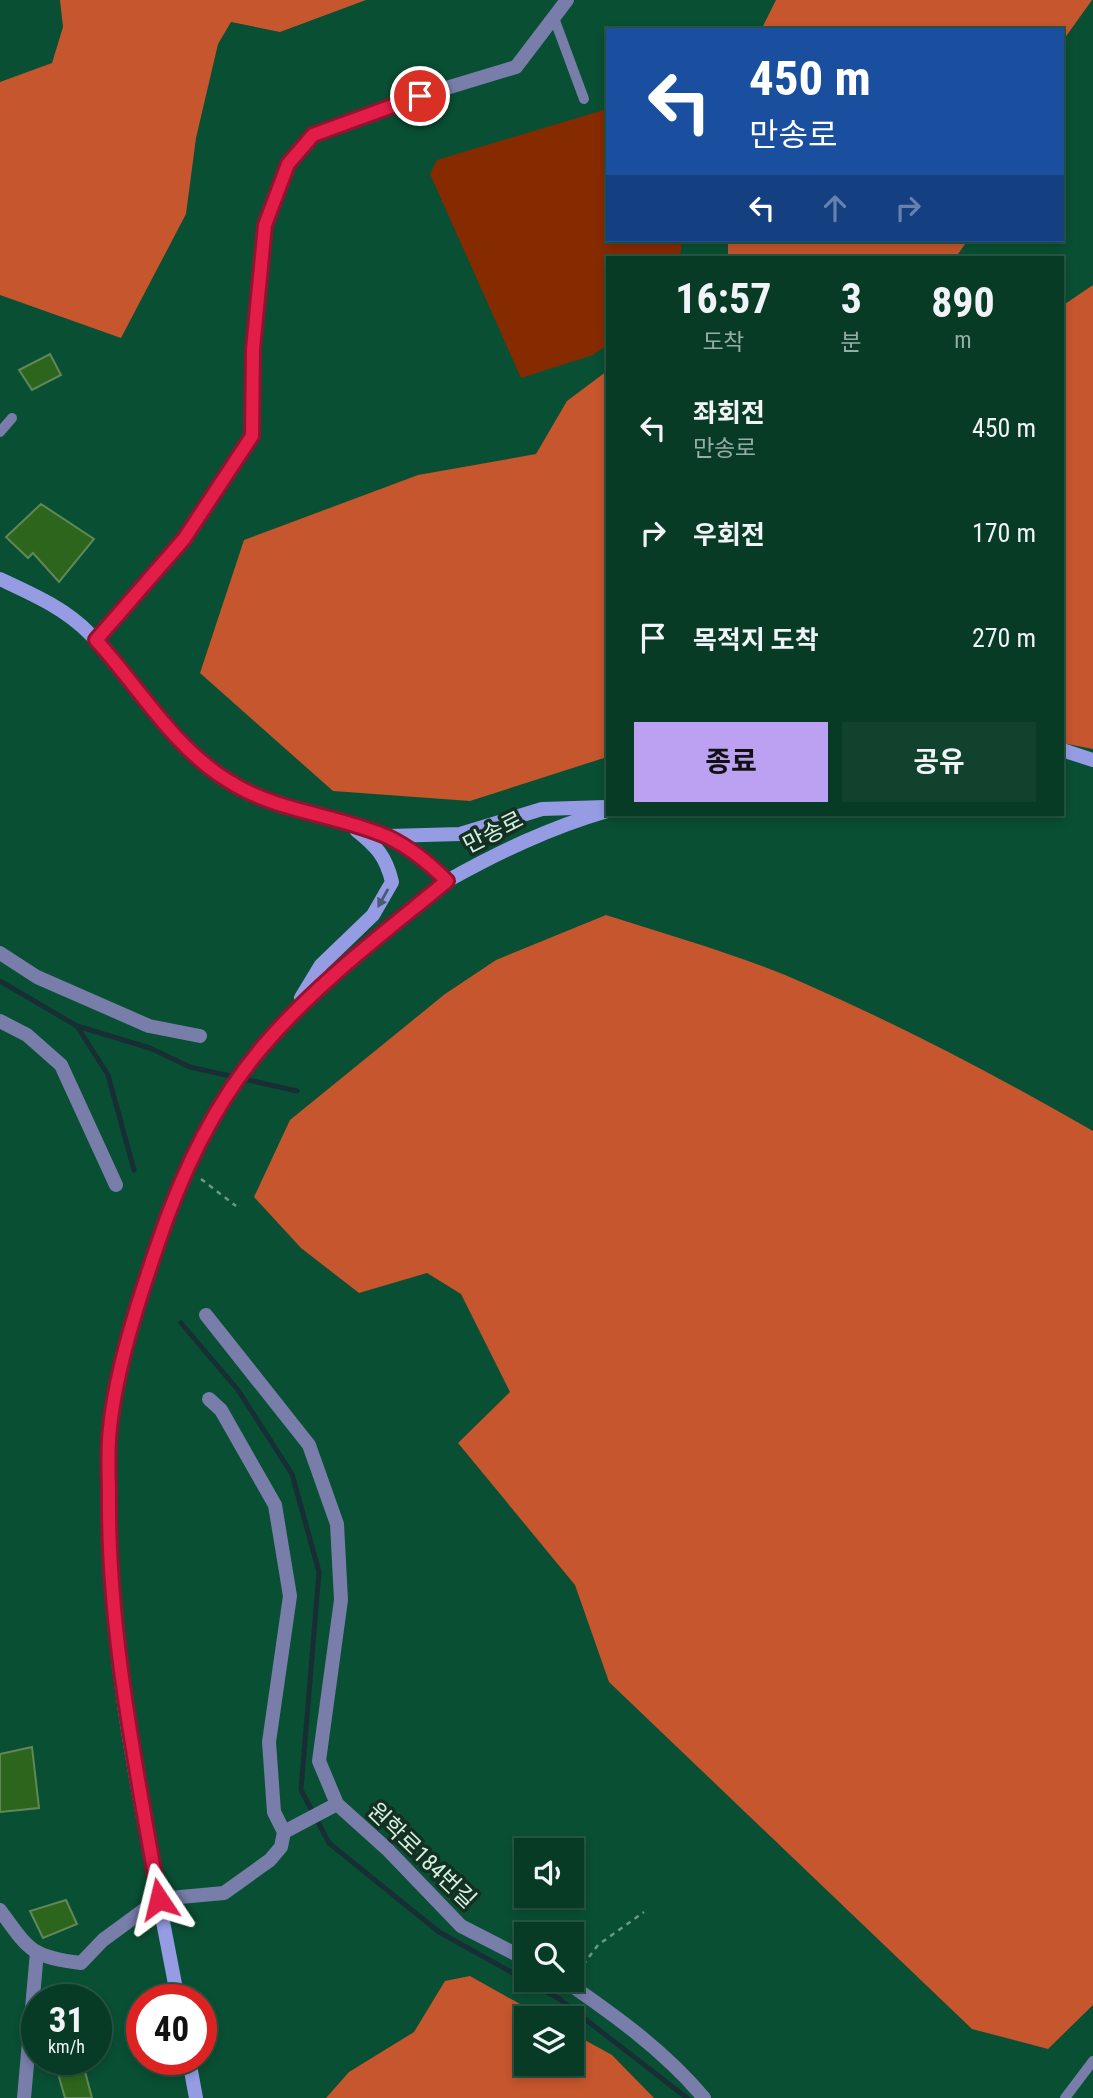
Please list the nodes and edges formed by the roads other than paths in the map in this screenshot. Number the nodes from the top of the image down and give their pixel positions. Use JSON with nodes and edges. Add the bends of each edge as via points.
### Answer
{"nodes":[{"id":1,"x":567,"y":0,"type":"edge"},
{"id":2,"x":554,"y":18,"type":"junction"},
{"id":3,"x":584,"y":99,"type":"dead end"},
{"id":4,"x":12,"y":418,"type":"dead end"},
{"id":5,"x":0,"y":432,"type":"edge"},
{"id":6,"x":0,"y":579,"type":"edge"},
{"id":7,"x":96,"y":640,"type":"junction"},
{"id":8,"x":1064,"y":751,"type":"edge"},
{"id":9,"x":1093,"y":760,"type":"edge"},
{"id":10,"x":606,"y":809,"type":"edge"},
{"id":11,"x":606,"y":809,"type":"edge"},
{"id":12,"x":349,"y":825,"type":"junction"},
{"id":13,"x":387,"y":836,"type":"junction"},
{"id":14,"x":447,"y":881,"type":"junction"},
{"id":15,"x":0,"y":953,"type":"edge"},
{"id":16,"x":288,"y":1020,"type":"junction"},
{"id":17,"x":0,"y":1021,"type":"edge"},
{"id":18,"x":200,"y":1035,"type":"dead end"},
{"id":19,"x":116,"y":1185,"type":"dead end"},
{"id":20,"x":206,"y":1315,"type":"dead end"},
{"id":21,"x":209,"y":1399,"type":"dead end"},
{"id":22,"x":331,"y":1807,"type":"junction"},
{"id":23,"x":290,"y":1829,"type":"junction"},
{"id":24,"x":159,"y":1899,"type":"junction"},
{"id":25,"x":0,"y":1910,"type":"edge"},
{"id":26,"x":37,"y":1952,"type":"junction"},
{"id":27,"x":514,"y":1953,"type":"edge"},
{"id":28,"x":175,"y":1984,"type":"edge"},
{"id":29,"x":579,"y":1992,"type":"edge"},
{"id":30,"x":1093,"y":2061,"type":"edge"},
{"id":31,"x":192,"y":2075,"type":"edge"},
{"id":32,"x":24,"y":2098,"type":"edge"},
{"id":33,"x":196,"y":2098,"type":"edge"},
{"id":34,"x":705,"y":2098,"type":"edge"},
{"id":35,"x":1065,"y":2098,"type":"edge"}],
"edges":[{"from":1,"to":2,"type":"street"},
{"from":2,"to":3,"type":"lane"},
{"from":2,"to":7,"type":"street","via":[[516,67],[313,135],[288,164],[265,225],[253,349],[252,436],[184,539]]},
{"from":4,"to":5,"type":"lane"},
{"from":6,"to":7,"type":"street","name":"만송로","via":[[51,603]]},
{"from":7,"to":12,"type":"street","name":"만송로","via":[[172,733],[227,781]]},
{"from":8,"to":9,"type":"street"},
{"from":10,"to":13,"type":"street","via":[[542,809],[460,834]]},
{"from":11,"to":14,"type":"street","name":"만송로","via":[[512,845]]},
{"from":12,"to":13,"type":"street","name":"만송로"},
{"from":12,"to":16,"type":"street","one_way":true,"via":[[379,848],[392,882],[373,915],[321,965]]},
{"from":13,"to":14,"type":"street","name":"만송로","via":[[422,856]]},
{"from":14,"to":16,"type":"street","via":[[331,975]]},
{"from":15,"to":18,"type":"street","via":[[37,977],[149,1026]]},
{"from":16,"to":24,"type":"street","via":[[264,1045],[214,1118],[187,1168],[135,1313],[110,1428],[113,1603],[123,1696]]},
{"from":17,"to":19,"type":"street","via":[[27,1035],[61,1065]]},
{"from":20,"to":22,"type":"street","via":[[309,1445],[337,1524],[341,1600],[319,1761]]},
{"from":21,"to":23,"type":"street","via":[[221,1410],[275,1505],[290,1596],[269,1742],[274,1812]]},
{"from":22,"to":23,"type":"street"},
{"from":22,"to":27,"type":"street","name":"원학로184번길","via":[[387,1849],[461,1926]]},
{"from":23,"to":24,"type":"street","via":[[270,1860],[224,1893]]},
{"from":24,"to":26,"type":"street","via":[[103,1940],[81,1963],[47,1959]]},
{"from":24,"to":28,"type":"street"},
{"from":25,"to":26,"type":"street","via":[[24,1943]]},
{"from":26,"to":32,"type":"street"},
{"from":29,"to":34,"type":"street","via":[[682,2072]]},
{"from":30,"to":35,"type":"lane"},
{"from":31,"to":33,"type":"street"}]}
